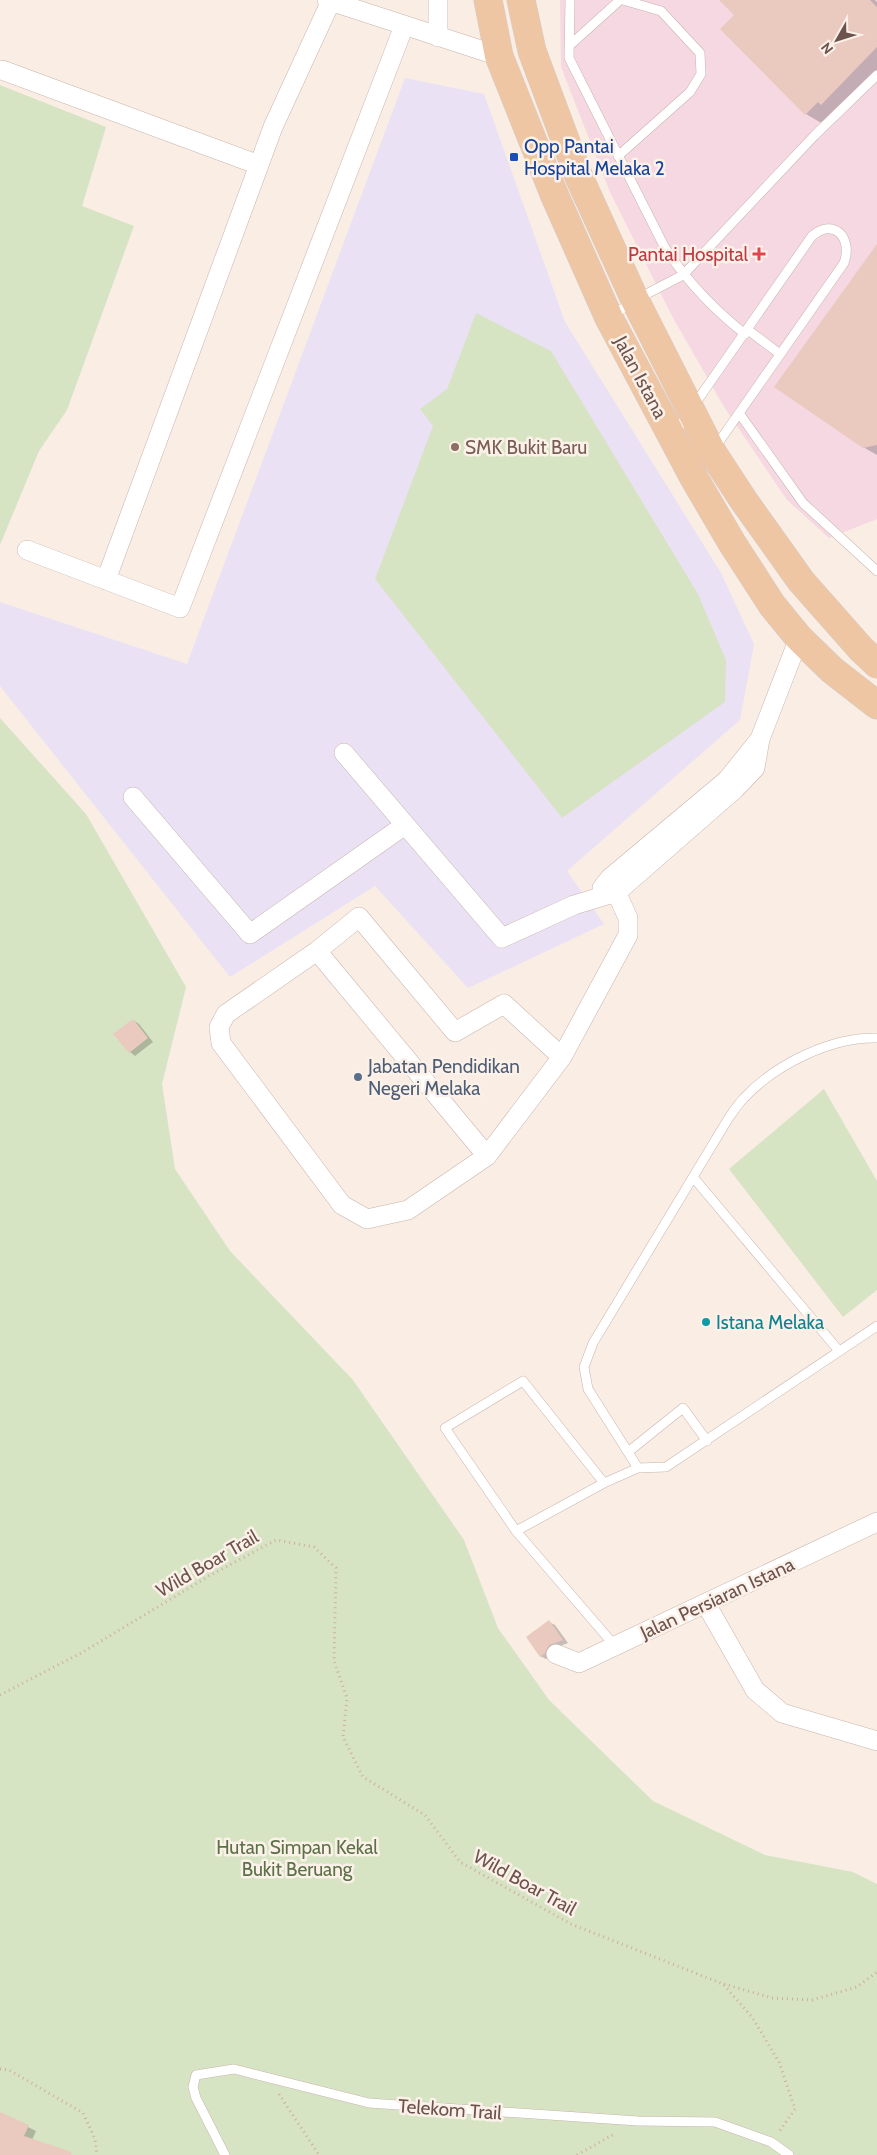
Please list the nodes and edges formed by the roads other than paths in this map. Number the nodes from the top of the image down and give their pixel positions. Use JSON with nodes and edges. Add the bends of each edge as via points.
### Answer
{"nodes":[{"id":1,"x":438,"y":0,"type":"edge"},
{"id":2,"x":488,"y":0,"type":"edge"},
{"id":3,"x":521,"y":0,"type":"edge"},
{"id":4,"x":570,"y":0,"type":"edge"},
{"id":5,"x":621,"y":0,"type":"edge"},
{"id":6,"x":333,"y":1,"type":"edge"},
{"id":7,"x":404,"y":26,"type":"junction"},
{"id":8,"x":438,"y":37,"type":"junction"},
{"id":9,"x":569,"y":46,"type":"junction"},
{"id":10,"x":499,"y":56,"type":"junction"},
{"id":11,"x":2,"y":70,"type":"dead end"},
{"id":12,"x":877,"y":75,"type":"edge"},
{"id":13,"x":618,"y":156,"type":"junction"},
{"id":14,"x":259,"y":165,"type":"junction"},
{"id":15,"x":683,"y":275,"type":"junction"},
{"id":16,"x":635,"y":300,"type":"junction"},
{"id":17,"x":609,"y":318,"type":"junction"},
{"id":18,"x":746,"y":332,"type":"junction"},
{"id":19,"x":780,"y":354,"type":"junction"},
{"id":20,"x":691,"y":411,"type":"junction"},
{"id":21,"x":739,"y":414,"type":"junction"},
{"id":22,"x":672,"y":437,"type":"junction"},
{"id":23,"x":712,"y":452,"type":"junction"},
{"id":24,"x":744,"y":501,"type":"junction"},
{"id":25,"x":27,"y":550,"type":"dead end"},
{"id":26,"x":877,"y":570,"type":"edge"},
{"id":27,"x":106,"y":580,"type":"junction"},
{"id":28,"x":799,"y":638,"type":"junction"},
{"id":29,"x":877,"y":664,"type":"edge"},
{"id":30,"x":877,"y":679,"type":"edge"},
{"id":31,"x":877,"y":705,"type":"edge"},
{"id":32,"x":344,"y":754,"type":"dead end"},
{"id":33,"x":133,"y":797,"type":"dead end"},
{"id":34,"x":405,"y":824,"type":"junction"},
{"id":35,"x":613,"y":885,"type":"junction"},
{"id":36,"x":317,"y":951,"type":"junction"},
{"id":37,"x":877,"y":1038,"type":"edge"},
{"id":38,"x":562,"y":1057,"type":"junction"},
{"id":39,"x":487,"y":1156,"type":"junction"},
{"id":40,"x":693,"y":1178,"type":"junction"},
{"id":41,"x":877,"y":1326,"type":"edge"},
{"id":42,"x":839,"y":1351,"type":"junction"},
{"id":43,"x":707,"y":1440,"type":"junction"},
{"id":44,"x":628,"y":1452,"type":"junction"},
{"id":45,"x":638,"y":1468,"type":"junction"},
{"id":46,"x":604,"y":1483,"type":"junction"},
{"id":47,"x":877,"y":1522,"type":"edge"},
{"id":48,"x":516,"y":1531,"type":"junction"},
{"id":49,"x":706,"y":1604,"type":"junction"},
{"id":50,"x":615,"y":1646,"type":"junction"},
{"id":51,"x":556,"y":1654,"type":"dead end"},
{"id":52,"x":877,"y":1741,"type":"edge"},
{"id":53,"x":225,"y":2155,"type":"edge"},
{"id":54,"x":789,"y":2155,"type":"edge"}],
"edges":[{"from":1,"to":8,"type":"street"},
{"from":2,"to":10,"type":"main road","name":"Jalan Istana"},
{"from":3,"to":16,"type":"main road","name":"Jalan Istana","via":[[532,51],[579,177]]},
{"from":4,"to":9,"type":"lane"},
{"from":5,"to":9,"type":"lane"},
{"from":5,"to":13,"type":"lane","via":[[661,11],[700,53],[701,74],[690,92]]},
{"from":6,"to":7,"type":"street"},
{"from":6,"to":14,"type":"street","via":[[272,127]]},
{"from":7,"to":8,"type":"street"},
{"from":7,"to":27,"type":"street","via":[[180,608]]},
{"from":8,"to":10,"type":"street"},
{"from":9,"to":13,"type":"lane","via":[[569,58]]},
{"from":10,"to":17,"type":"main road","name":"Jalan Istana","via":[[554,194]]},
{"from":11,"to":14,"type":"street"},
{"from":12,"to":15,"type":"lane","via":[[814,136]]},
{"from":13,"to":15,"type":"lane","via":[[665,248]]},
{"from":14,"to":27,"type":"street"},
{"from":15,"to":16,"type":"lane"},
{"from":15,"to":18,"type":"lane","via":[[722,316]]},
{"from":16,"to":17,"type":"lane"},
{"from":16,"to":20,"type":"main road","name":"Jalan Istana"},
{"from":17,"to":22,"type":"main road","name":"Jalan Istana"},
{"from":18,"to":19,"type":"lane"},
{"from":18,"to":19,"type":"lane","via":[[812,236],[826,228],[834,229],[844,236],[844,262]]},
{"from":18,"to":20,"type":"lane"},
{"from":19,"to":21,"type":"lane"},
{"from":20,"to":22,"type":"lane"},
{"from":20,"to":23,"type":"main road","name":"Jalan Istana"},
{"from":21,"to":23,"type":"lane"},
{"from":21,"to":26,"type":"lane","via":[[803,502]]},
{"from":22,"to":28,"type":"main road","name":"Jalan Istana","via":[[732,543],[772,605]]},
{"from":23,"to":24,"type":"main road","name":"Jalan Istana"},
{"from":24,"to":28,"type":"main road","via":[[767,563],[801,608],[804,624]]},
{"from":24,"to":29,"type":"main road","name":"Jalan Istana","via":[[801,581]]},
{"from":25,"to":27,"type":"street"},
{"from":28,"to":30,"type":"main road","via":[[815,634],[831,642]]},
{"from":28,"to":31,"type":"main road","name":"Jalan Istana","via":[[832,670]]},
{"from":28,"to":35,"type":"street","via":[[760,739],[727,780]]},
{"from":32,"to":34,"type":"street"},
{"from":33,"to":34,"type":"street","via":[[250,934]]},
{"from":34,"to":35,"type":"street","via":[[502,938],[595,897]]},
{"from":35,"to":38,"type":"street","via":[[628,918],[628,935]]},
{"from":36,"to":38,"type":"street","via":[[359,917],[455,1032],[504,1004]]},
{"from":36,"to":39,"type":"street"},
{"from":36,"to":39,"type":"street","via":[[226,1014],[219,1027],[221,1043],[342,1205],[367,1219],[408,1210]]},
{"from":37,"to":40,"type":"lane","via":[[856,1037],[834,1044],[787,1063],[765,1079],[744,1098],[728,1119]]},
{"from":38,"to":39,"type":"street"},
{"from":40,"to":42,"type":"lane"},
{"from":40,"to":44,"type":"lane","via":[[593,1343],[584,1367],[588,1389]]},
{"from":41,"to":42,"type":"lane"},
{"from":42,"to":43,"type":"lane"},
{"from":43,"to":44,"type":"lane","via":[[683,1408]]},
{"from":43,"to":45,"type":"lane","via":[[666,1467]]},
{"from":44,"to":45,"type":"lane"},
{"from":45,"to":46,"type":"lane"},
{"from":46,"to":48,"type":"lane"},
{"from":46,"to":48,"type":"lane","via":[[523,1382],[445,1428]]},
{"from":47,"to":49,"type":"street","name":"Jalan Persiaran Istana"},
{"from":48,"to":50,"type":"lane"},
{"from":49,"to":50,"type":"street","name":"Jalan Persiaran Istana"},
{"from":49,"to":52,"type":"street","via":[[755,1690],[782,1713]]},
{"from":50,"to":51,"type":"street","name":"Jalan Persiaran Istana","via":[[579,1663]]},
{"from":53,"to":54,"type":"lane","name":"Telekom Trail","via":[[193,2086],[196,2075],[234,2069],[369,2103],[714,2122],[772,2142]]}]}
